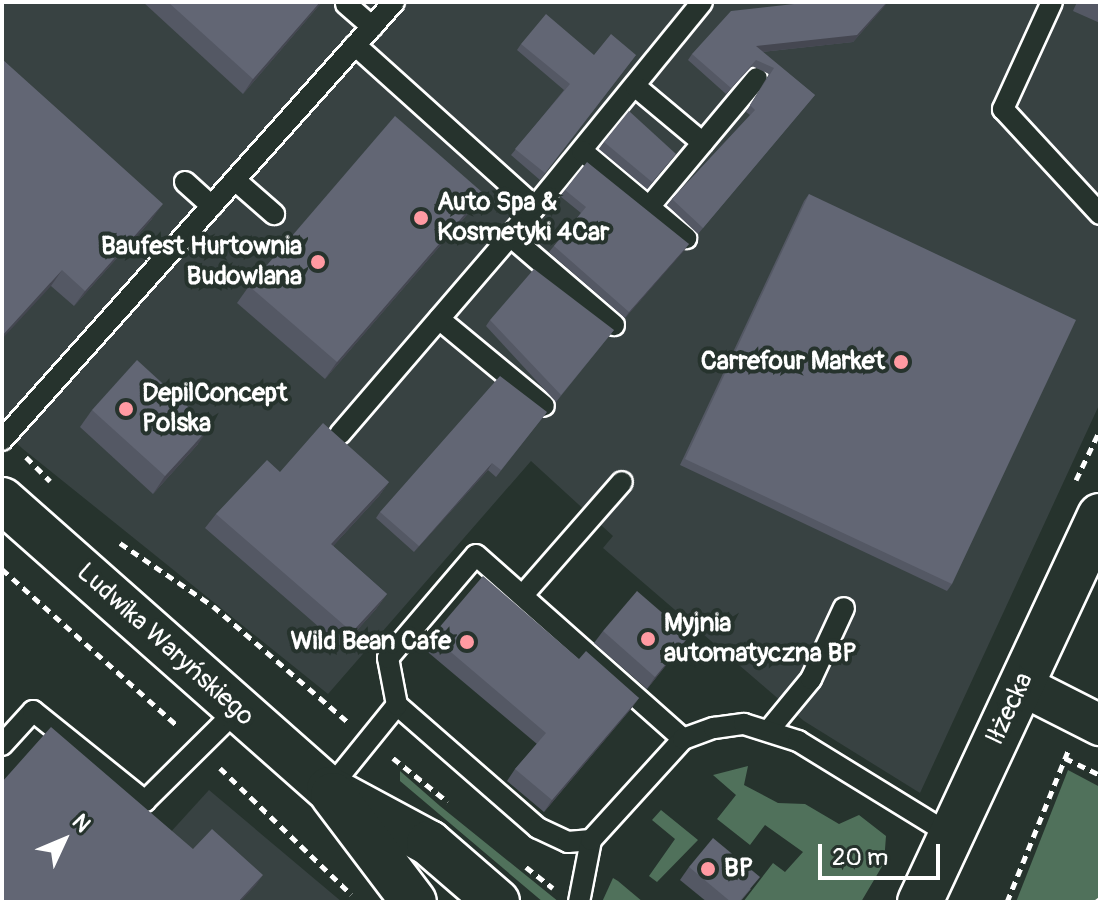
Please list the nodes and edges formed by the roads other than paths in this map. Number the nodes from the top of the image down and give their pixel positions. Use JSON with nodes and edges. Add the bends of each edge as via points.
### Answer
{"nodes":[{"id":1,"x":394,"y":2,"type":"edge"},
{"id":2,"x":702,"y":2,"type":"edge"},
{"id":3,"x":1052,"y":2,"type":"edge"},
{"id":4,"x":346,"y":4,"type":"edge"},
{"id":5,"x":372,"y":27,"type":"junction"},
{"id":6,"x":355,"y":45,"type":"junction"},
{"id":7,"x":757,"y":78,"type":"dead end"},
{"id":8,"x":636,"y":87,"type":"junction"},
{"id":9,"x":703,"y":143,"type":"junction"},
{"id":10,"x":582,"y":151,"type":"junction"},
{"id":11,"x":235,"y":180,"type":"junction"},
{"id":12,"x":185,"y":182,"type":"dead end"},
{"id":13,"x":212,"y":206,"type":"junction"},
{"id":14,"x":535,"y":207,"type":"junction"},
{"id":15,"x":649,"y":207,"type":"junction"},
{"id":16,"x":274,"y":214,"type":"dead end"},
{"id":17,"x":1100,"y":214,"type":"edge"},
{"id":18,"x":510,"y":236,"type":"junction"},
{"id":19,"x":686,"y":238,"type":"edge"},
{"id":20,"x":439,"y":319,"type":"junction"},
{"id":21,"x":614,"y":325,"type":"edge"},
{"id":22,"x":544,"y":406,"type":"edge"},
{"id":23,"x":340,"y":434,"type":"edge"},
{"id":24,"x":4,"y":438,"type":"edge"},
{"id":25,"x":622,"y":482,"type":"dead end"},
{"id":26,"x":2,"y":500,"type":"edge"},
{"id":27,"x":1094,"y":541,"type":"edge"},
{"id":28,"x":523,"y":595,"type":"junction"},
{"id":29,"x":844,"y":608,"type":"dead end"},
{"id":30,"x":1021,"y":685,"type":"junction"},
{"id":31,"x":397,"y":705,"type":"junction"},
{"id":32,"x":238,"y":709,"type":"junction"},
{"id":33,"x":1092,"y":721,"type":"edge"},
{"id":34,"x":769,"y":730,"type":"junction"},
{"id":35,"x":683,"y":739,"type":"junction"},
{"id":36,"x":2,"y":745,"type":"edge"},
{"id":37,"x":329,"y":789,"type":"junction"},
{"id":38,"x":951,"y":835,"type":"junction"},
{"id":39,"x":591,"y":840,"type":"junction"},
{"id":40,"x":414,"y":902,"type":"edge"},
{"id":41,"x":497,"y":902,"type":"edge"},
{"id":42,"x":579,"y":902,"type":"edge"},
{"id":43,"x":920,"y":902,"type":"edge"}],
"edges":[{"from":1,"to":5,"type":"lane"},
{"from":2,"to":8,"type":"lane"},
{"from":3,"to":17,"type":"lane","via":[[1003,109]]},
{"from":4,"to":5,"type":"lane"},
{"from":5,"to":6,"type":"lane"},
{"from":6,"to":11,"type":"lane"},
{"from":6,"to":14,"type":"lane"},
{"from":7,"to":9,"type":"lane"},
{"from":8,"to":9,"type":"lane"},
{"from":8,"to":10,"type":"lane"},
{"from":9,"to":15,"type":"lane"},
{"from":10,"to":14,"type":"lane"},
{"from":10,"to":15,"type":"lane"},
{"from":11,"to":13,"type":"lane"},
{"from":11,"to":16,"type":"lane"},
{"from":12,"to":13,"type":"lane"},
{"from":13,"to":24,"type":"lane"},
{"from":14,"to":18,"type":"lane"},
{"from":15,"to":19,"type":"lane"},
{"from":18,"to":20,"type":"lane"},
{"from":18,"to":21,"type":"lane"},
{"from":20,"to":22,"type":"lane"},
{"from":20,"to":23,"type":"lane"},
{"from":25,"to":28,"type":"lane"},
{"from":26,"to":32,"type":"main road","name":"Ludwika Waryńskiego"},
{"from":27,"to":30,"type":"main road","name":"Iłżecka"},
{"from":28,"to":31,"type":"lane","via":[[476,555],[388,658]]},
{"from":28,"to":35,"type":"lane"},
{"from":29,"to":34,"type":"lane","via":[[811,679]]},
{"from":30,"to":33,"type":"street"},
{"from":30,"to":38,"type":"main road","name":"Iłżecka"},
{"from":31,"to":37,"type":"lane"},
{"from":31,"to":39,"type":"lane","via":[[538,828],[568,842]]},
{"from":32,"to":36,"type":"lane","via":[[145,801],[33,711]]},
{"from":32,"to":37,"type":"main road","name":"Ludwika Waryńskiego"},
{"from":34,"to":35,"type":"lane","via":[[744,724]]},
{"from":34,"to":38,"type":"lane"},
{"from":35,"to":39,"type":"lane"},
{"from":37,"to":40,"type":"main road","name":"Ludwika Waryńskiego"},
{"from":37,"to":41,"type":"main road","name":"Ludwika Waryńskiego","via":[[429,843]]},
{"from":38,"to":43,"type":"main road","name":"Iłżecka"},
{"from":39,"to":42,"type":"lane"}]}
